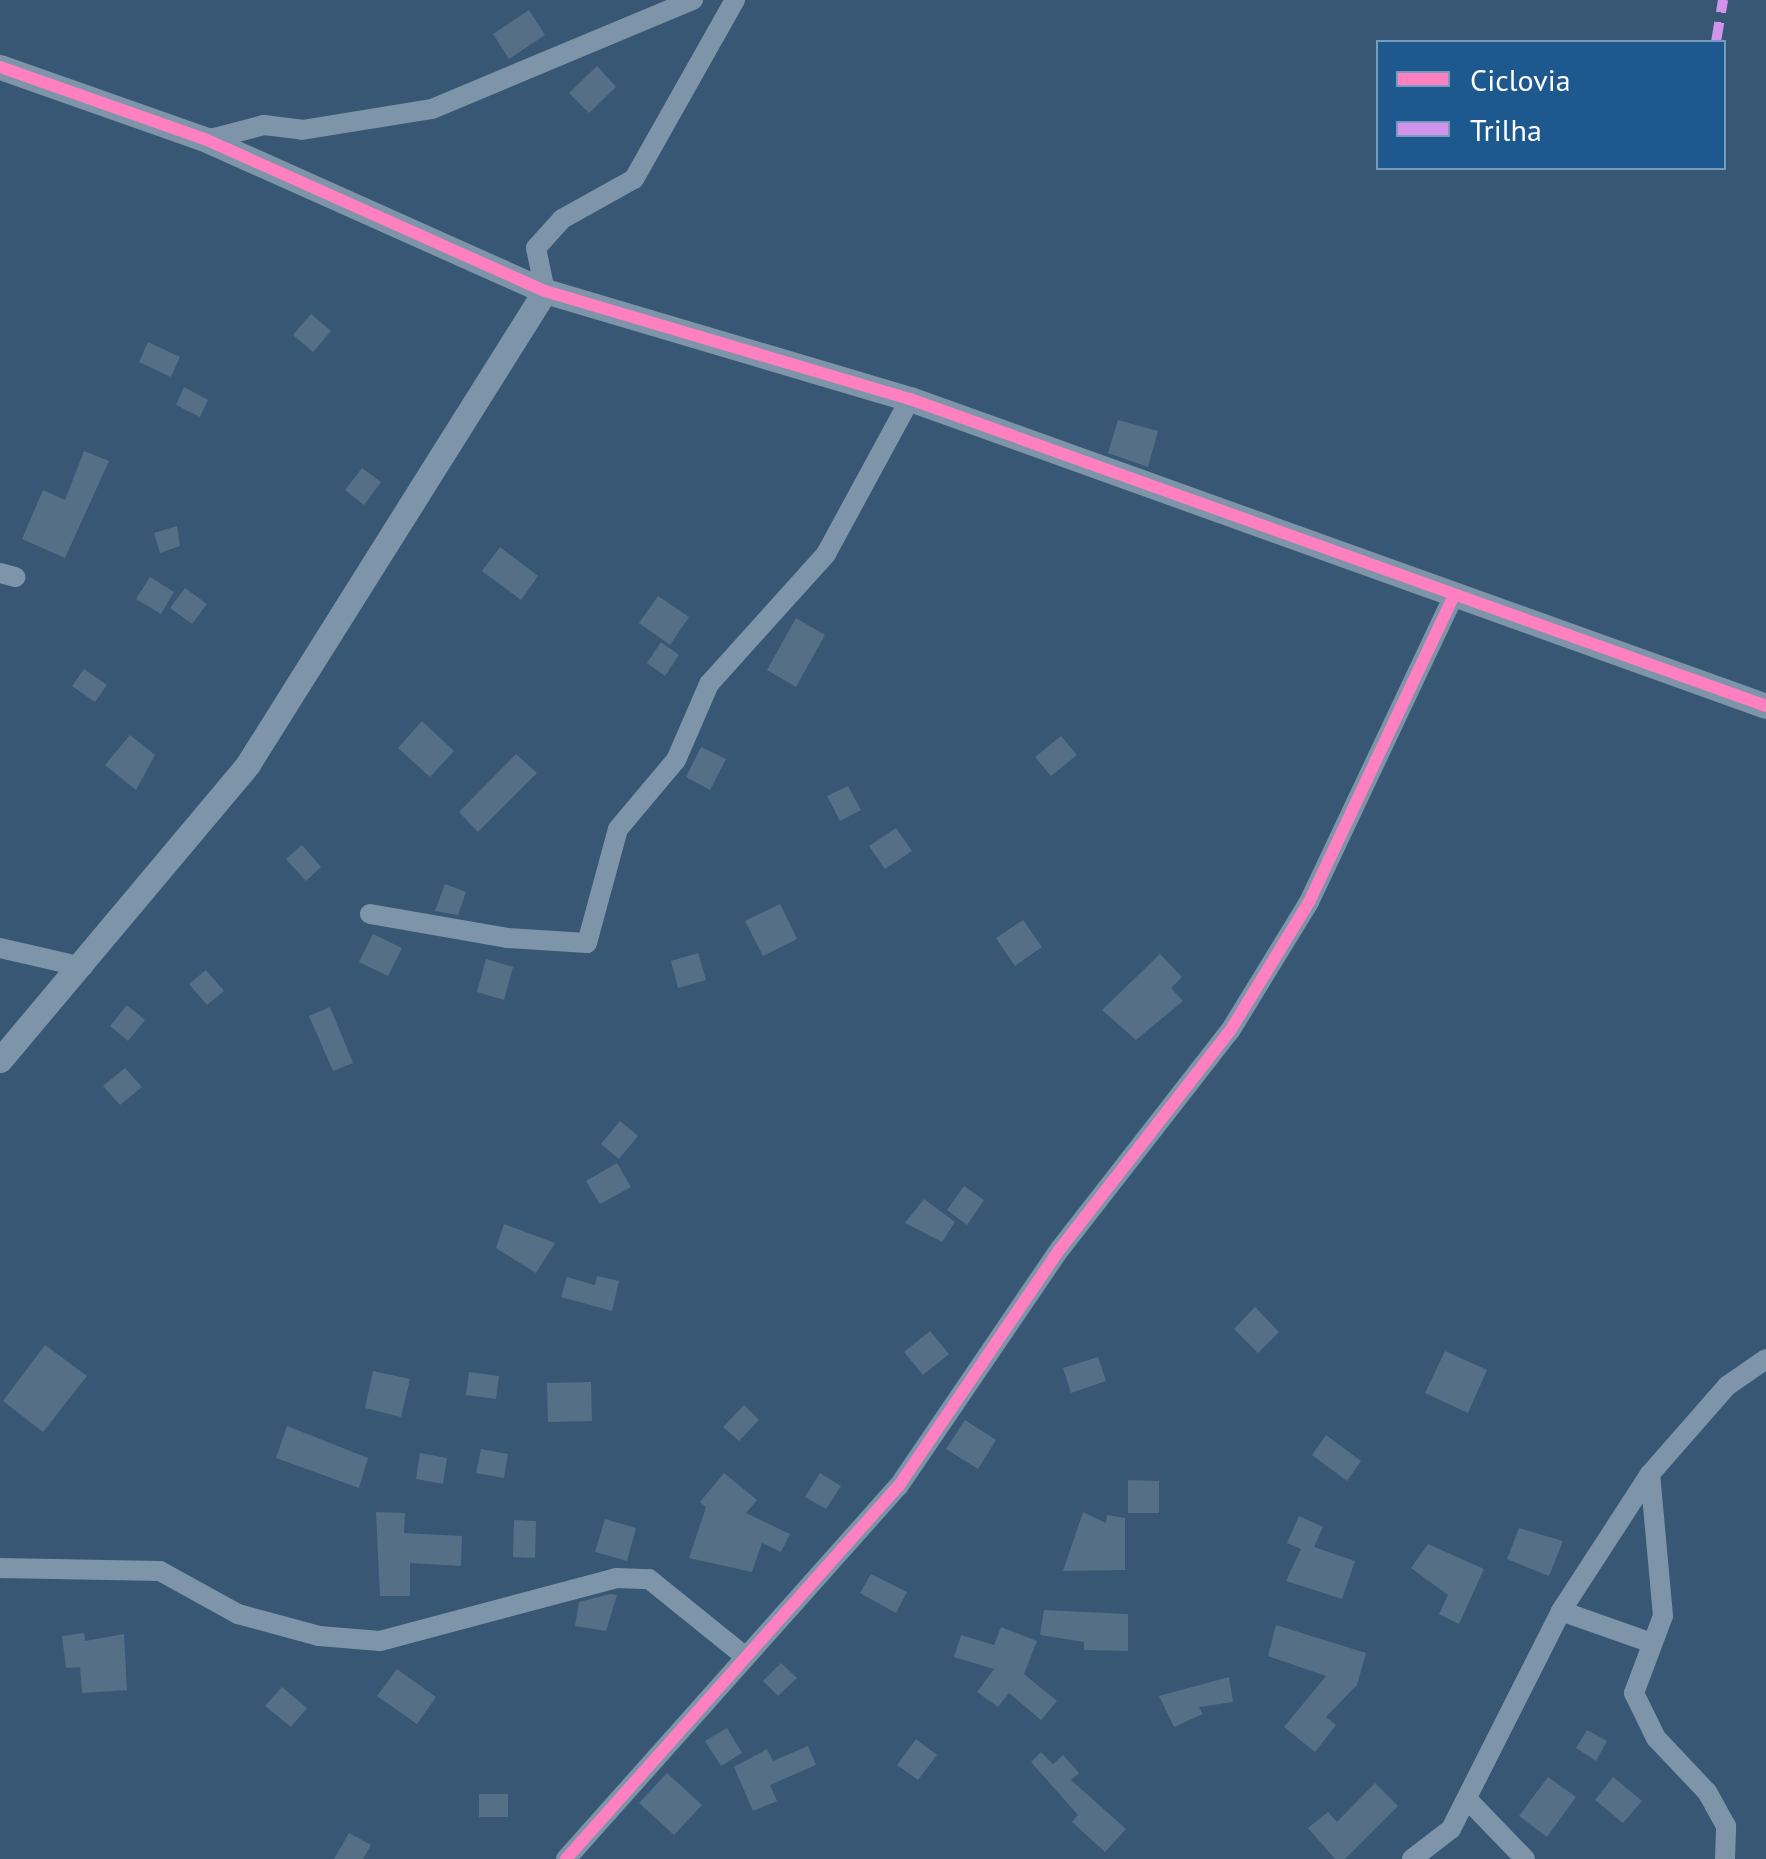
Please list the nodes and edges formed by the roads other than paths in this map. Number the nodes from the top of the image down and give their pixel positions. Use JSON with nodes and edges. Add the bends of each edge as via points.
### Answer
{"nodes":[{"id":1,"x":693,"y":0,"type":"edge"},
{"id":2,"x":735,"y":0,"type":"edge"},
{"id":3,"x":0,"y":67,"type":"edge"},
{"id":4,"x":207,"y":140,"type":"junction"},
{"id":5,"x":545,"y":291,"type":"junction"},
{"id":6,"x":910,"y":400,"type":"junction"},
{"id":7,"x":1453,"y":597,"type":"junction"},
{"id":8,"x":1766,"y":706,"type":"edge"},
{"id":9,"x":370,"y":914,"type":"dead end"},
{"id":10,"x":0,"y":948,"type":"edge"},
{"id":11,"x":83,"y":967,"type":"junction"},
{"id":12,"x":0,"y":1060,"type":"edge"},
{"id":13,"x":1766,"y":1359,"type":"edge"},
{"id":14,"x":1650,"y":1474,"type":"junction"},
{"id":15,"x":0,"y":1568,"type":"edge"},
{"id":16,"x":1561,"y":1611,"type":"junction"},
{"id":17,"x":1652,"y":1643,"type":"junction"},
{"id":18,"x":742,"y":1654,"type":"junction"},
{"id":19,"x":1468,"y":1800,"type":"junction"},
{"id":20,"x":566,"y":1859,"type":"edge"},
{"id":21,"x":1412,"y":1859,"type":"edge"},
{"id":22,"x":1525,"y":1859,"type":"edge"},
{"id":23,"x":1725,"y":1859,"type":"edge"}],
"edges":[{"from":1,"to":4,"type":"street","via":[[637,18],[507,84],[432,109],[376,112],[302,130],[264,124]]},
{"from":2,"to":5,"type":"street","via":[[634,179],[562,219],[536,248]]},
{"from":3,"to":4,"type":"street"},
{"from":4,"to":5,"type":"street"},
{"from":5,"to":6,"type":"street"},
{"from":5,"to":11,"type":"street","via":[[248,764]]},
{"from":6,"to":7,"type":"street"},
{"from":6,"to":9,"type":"street","via":[[826,554],[709,684],[676,760],[618,829],[587,943]]},
{"from":7,"to":8,"type":"street"},
{"from":7,"to":18,"type":"street","via":[[1309,902],[1230,1032],[1060,1249],[898,1487]]},
{"from":10,"to":11,"type":"street"},
{"from":11,"to":12,"type":"street"},
{"from":13,"to":14,"type":"street","via":[[1726,1386]]},
{"from":14,"to":16,"type":"street"},
{"from":14,"to":17,"type":"street","via":[[1664,1616]]},
{"from":15,"to":18,"type":"street","via":[[160,1571],[238,1614],[319,1636],[380,1642],[616,1578],[649,1579]]},
{"from":16,"to":17,"type":"street"},
{"from":16,"to":19,"type":"street"},
{"from":17,"to":23,"type":"street","via":[[1634,1693],[1656,1738],[1708,1792],[1726,1826]]},
{"from":18,"to":20,"type":"street"},
{"from":19,"to":21,"type":"street","via":[[1452,1829]]},
{"from":19,"to":22,"type":"street"}]}
